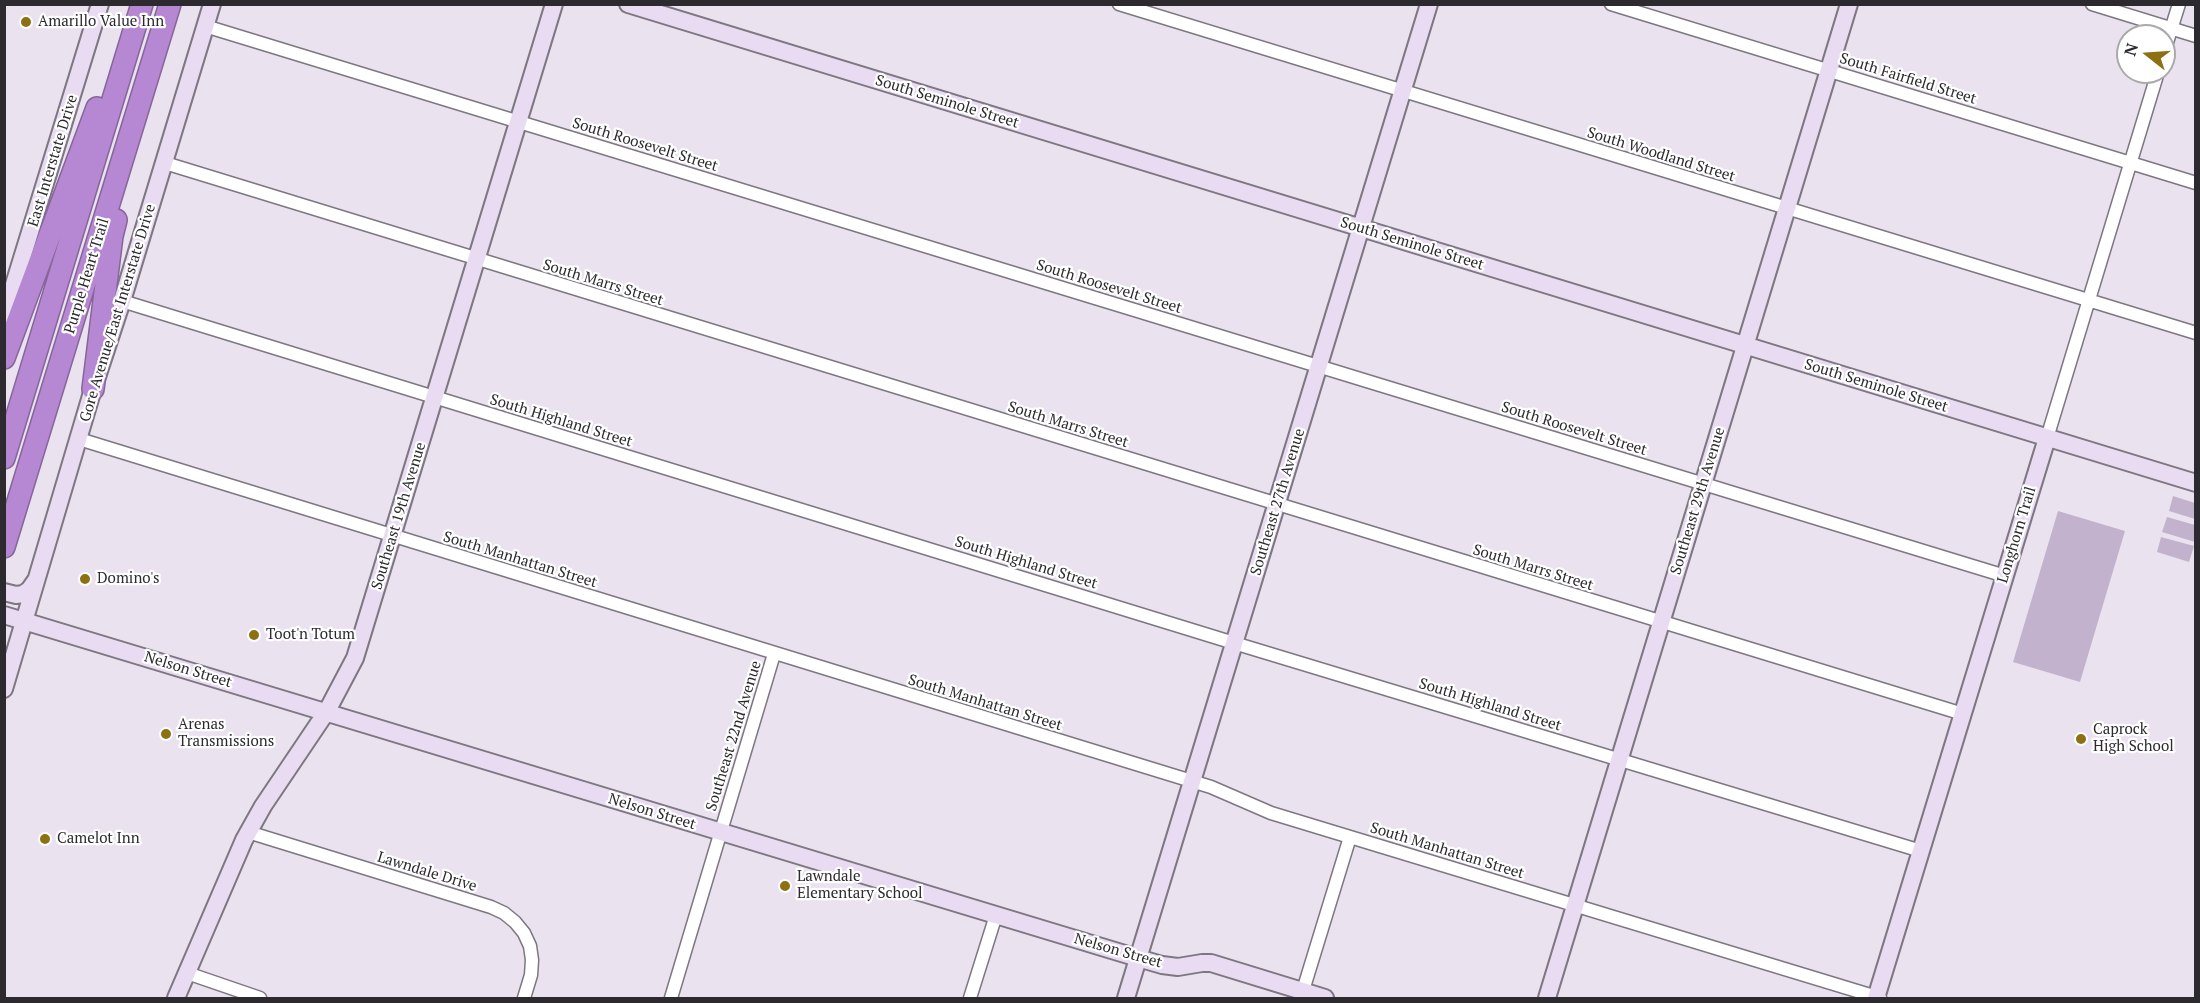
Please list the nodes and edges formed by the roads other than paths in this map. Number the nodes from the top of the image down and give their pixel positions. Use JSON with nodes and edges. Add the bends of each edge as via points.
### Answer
{"nodes":[{"id":1,"x":100,"y":4,"type":"edge"},
{"id":2,"x":142,"y":4,"type":"edge"},
{"id":3,"x":170,"y":4,"type":"edge"},
{"id":4,"x":212,"y":4,"type":"edge"},
{"id":5,"x":554,"y":4,"type":"edge"},
{"id":6,"x":628,"y":4,"type":"edge"},
{"id":7,"x":1119,"y":4,"type":"edge"},
{"id":8,"x":1429,"y":4,"type":"edge"},
{"id":9,"x":1611,"y":4,"type":"edge"},
{"id":10,"x":1849,"y":4,"type":"edge"},
{"id":11,"x":2092,"y":4,"type":"edge"},
{"id":12,"x":2179,"y":4,"type":"edge"},
{"id":13,"x":2155,"y":24,"type":"edge"},
{"id":14,"x":2173,"y":24,"type":"edge"},
{"id":15,"x":206,"y":26,"type":"junction"},
{"id":16,"x":2176,"y":30,"type":"edge"},
{"id":17,"x":133,"y":32,"type":"junction"},
{"id":18,"x":2196,"y":36,"type":"edge"},
{"id":19,"x":1829,"y":71,"type":"junction"},
{"id":20,"x":2154,"y":84,"type":"edge"},
{"id":21,"x":1403,"y":92,"type":"junction"},
{"id":22,"x":519,"y":122,"type":"junction"},
{"id":23,"x":127,"y":143,"type":"junction"},
{"id":24,"x":2130,"y":163,"type":"junction"},
{"id":25,"x":165,"y":164,"type":"junction"},
{"id":26,"x":2196,"y":183,"type":"edge"},
{"id":27,"x":1787,"y":209,"type":"junction"},
{"id":28,"x":1361,"y":228,"type":"junction"},
{"id":29,"x":477,"y":259,"type":"junction"},
{"id":30,"x":10,"y":281,"type":"edge"},
{"id":31,"x":2088,"y":300,"type":"junction"},
{"id":32,"x":122,"y":301,"type":"junction"},
{"id":33,"x":4,"y":317,"type":"edge"},
{"id":34,"x":2196,"y":333,"type":"edge"},
{"id":35,"x":1745,"y":346,"type":"junction"},
{"id":36,"x":4,"y":358,"type":"edge"},
{"id":37,"x":1318,"y":367,"type":"junction"},
{"id":38,"x":93,"y":388,"type":"junction"},
{"id":39,"x":435,"y":398,"type":"junction"},
{"id":40,"x":2047,"y":438,"type":"junction"},
{"id":41,"x":79,"y":439,"type":"junction"},
{"id":42,"x":4,"y":458,"type":"edge"},
{"id":43,"x":2196,"y":483,"type":"edge"},
{"id":44,"x":1703,"y":484,"type":"junction"},
{"id":45,"x":1276,"y":505,"type":"junction"},
{"id":46,"x":393,"y":537,"type":"junction"},
{"id":47,"x":4,"y":547,"type":"edge"},
{"id":48,"x":2005,"y":576,"type":"junction"},
{"id":49,"x":38,"y":578,"type":"junction"},
{"id":50,"x":4,"y":592,"type":"edge"},
{"id":51,"x":4,"y":615,"type":"edge"},
{"id":52,"x":24,"y":621,"type":"junction"},
{"id":53,"x":1661,"y":623,"type":"junction"},
{"id":54,"x":4,"y":637,"type":"edge"},
{"id":55,"x":1234,"y":643,"type":"junction"},
{"id":56,"x":774,"y":654,"type":"junction"},
{"id":57,"x":12,"y":662,"type":"junction"},
{"id":58,"x":4,"y":689,"type":"edge"},
{"id":59,"x":327,"y":711,"type":"junction"},
{"id":60,"x":1963,"y":714,"type":"junction"},
{"id":61,"x":1619,"y":760,"type":"junction"},
{"id":62,"x":1192,"y":783,"type":"junction"},
{"id":63,"x":248,"y":832,"type":"junction"},
{"id":64,"x":720,"y":832,"type":"junction"},
{"id":65,"x":1350,"y":837,"type":"junction"},
{"id":66,"x":1921,"y":851,"type":"junction"},
{"id":67,"x":1575,"y":905,"type":"junction"},
{"id":68,"x":996,"y":915,"type":"junction"},
{"id":69,"x":1138,"y":958,"type":"junction"},
{"id":70,"x":187,"y":973,"type":"junction"},
{"id":71,"x":1301,"y":995,"type":"edge"},
{"id":72,"x":1878,"y":998,"type":"edge"},
{"id":73,"x":176,"y":999,"type":"edge"},
{"id":74,"x":260,"y":999,"type":"edge"},
{"id":75,"x":524,"y":999,"type":"edge"},
{"id":76,"x":671,"y":999,"type":"edge"},
{"id":77,"x":970,"y":999,"type":"edge"},
{"id":78,"x":1126,"y":999,"type":"edge"},
{"id":79,"x":1325,"y":999,"type":"edge"},
{"id":80,"x":1547,"y":999,"type":"edge"}],
"edges":[{"from":1,"to":30,"type":"street","name":"East Interstate Drive"},
{"from":2,"to":17,"type":"highway","name":"Purple Heart Trail"},
{"from":3,"to":23,"type":"highway","name":"Purple Heart Trail"},
{"from":4,"to":15,"type":"street","name":"Gore Avenue/East Interstate Drive"},
{"from":5,"to":22,"type":"street","name":"Southeast 19th Avenue"},
{"from":6,"to":28,"type":"street","name":"South Seminole Street"},
{"from":7,"to":21,"type":"street","name":"South Woodland Street"},
{"from":8,"to":21,"type":"street","name":"Southeast 27th Avenue"},
{"from":9,"to":19,"type":"street","name":"South Fairfield Street"},
{"from":10,"to":19,"type":"street","name":"Southeast 29th Avenue"},
{"from":11,"to":13,"type":"street"},
{"from":12,"to":14,"type":"street"},
{"from":15,"to":22,"type":"street","name":"South Roosevelt Street"},
{"from":15,"to":25,"type":"street","name":"Gore Avenue/East Interstate Drive"},
{"from":16,"to":18,"type":"street"},
{"from":17,"to":36,"type":"highway","via":[[105,86]]},
{"from":17,"to":42,"type":"highway","name":"Purple Heart Trail"},
{"from":19,"to":24,"type":"street","name":"South Fairfield Street"},
{"from":19,"to":27,"type":"street","name":"Southeast 29th Avenue"},
{"from":20,"to":24,"type":"street","name":"Longhorn Trail"},
{"from":21,"to":27,"type":"street","name":"South Woodland Street"},
{"from":21,"to":28,"type":"street","name":"Southeast 27th Avenue"},
{"from":22,"to":29,"type":"street","name":"Southeast 19th Avenue"},
{"from":22,"to":37,"type":"street","name":"South Roosevelt Street"},
{"from":23,"to":38,"type":"highway"},
{"from":23,"to":47,"type":"highway","name":"Purple Heart Trail"},
{"from":24,"to":26,"type":"street","name":"South Fairfield Street"},
{"from":24,"to":31,"type":"street","name":"Longhorn Trail"},
{"from":25,"to":29,"type":"street","name":"South Marrs Street"},
{"from":25,"to":32,"type":"street","name":"Gore Avenue/East Interstate Drive"},
{"from":27,"to":31,"type":"street","name":"South Woodland Street"},
{"from":27,"to":35,"type":"street","name":"Southeast 29th Avenue"},
{"from":28,"to":35,"type":"street","name":"South Seminole Street"},
{"from":28,"to":37,"type":"street","name":"Southeast 27th Avenue"},
{"from":29,"to":39,"type":"street","name":"Southeast 19th Avenue"},
{"from":29,"to":45,"type":"street","name":"South Marrs Street"},
{"from":30,"to":33,"type":"street","name":"East Interstate Drive"},
{"from":31,"to":34,"type":"street","name":"South Woodland Street"},
{"from":31,"to":40,"type":"street","name":"Longhorn Trail"},
{"from":32,"to":38,"type":"street","name":"Gore Avenue/East Interstate Drive"},
{"from":32,"to":39,"type":"street","name":"South Highland Street"},
{"from":35,"to":40,"type":"street","name":"South Seminole Street"},
{"from":35,"to":44,"type":"street","name":"Southeast 29th Avenue"},
{"from":37,"to":44,"type":"street","name":"South Roosevelt Street"},
{"from":37,"to":45,"type":"street","name":"Southeast 27th Avenue"},
{"from":38,"to":41,"type":"street","name":"Gore Avenue/East Interstate Drive"},
{"from":39,"to":46,"type":"street","name":"Southeast 19th Avenue"},
{"from":39,"to":55,"type":"street","name":"South Highland Street"},
{"from":40,"to":43,"type":"street","name":"South Seminole Street"},
{"from":40,"to":48,"type":"street","name":"Longhorn Trail"},
{"from":41,"to":46,"type":"street","name":"South Manhattan Street"},
{"from":41,"to":49,"type":"street","name":"Gore Avenue/East Interstate Drive"},
{"from":44,"to":48,"type":"street","name":"South Roosevelt Street"},
{"from":44,"to":53,"type":"street","name":"Southeast 29th Avenue"},
{"from":45,"to":53,"type":"street","name":"South Marrs Street"},
{"from":45,"to":55,"type":"street","name":"Southeast 27th Avenue"},
{"from":46,"to":56,"type":"street","name":"South Manhattan Street"},
{"from":46,"to":59,"type":"street","name":"Southeast 19th Avenue","via":[[355,658]]},
{"from":48,"to":60,"type":"street","name":"Longhorn Trail"},
{"from":49,"to":50,"type":"street","via":[[23,594]]},
{"from":49,"to":52,"type":"street","name":"Gore Avenue/East Interstate Drive"},
{"from":51,"to":52,"type":"street","name":"Nelson Street"},
{"from":52,"to":57,"type":"street"},
{"from":52,"to":59,"type":"street","name":"Nelson Street"},
{"from":53,"to":60,"type":"street","name":"South Marrs Street"},
{"from":53,"to":61,"type":"street","name":"Southeast 29th Avenue"},
{"from":54,"to":57,"type":"street"},
{"from":55,"to":61,"type":"street","name":"South Highland Street"},
{"from":55,"to":62,"type":"street","name":"Southeast 27th Avenue"},
{"from":56,"to":62,"type":"street","name":"South Manhattan Street"},
{"from":56,"to":64,"type":"street","name":"Southeast 22nd Avenue"},
{"from":57,"to":58,"type":"street"},
{"from":59,"to":63,"type":"street","name":"Southeast 19th Avenue"},
{"from":59,"to":64,"type":"street","name":"Nelson Street"},
{"from":60,"to":66,"type":"street","name":"Longhorn Trail"},
{"from":61,"to":66,"type":"street","name":"South Highland Street"},
{"from":61,"to":67,"type":"street","name":"Southeast 29th Avenue"},
{"from":62,"to":65,"type":"street","name":"South Manhattan Street"},
{"from":62,"to":69,"type":"street","name":"Southeast 27th Avenue"},
{"from":63,"to":70,"type":"street","name":"Southeast 19th Avenue"},
{"from":63,"to":75,"type":"street","name":"Lawndale Drive","via":[[504,913],[520,927],[530,946],[531,975]]},
{"from":64,"to":68,"type":"street","name":"Nelson Street"},
{"from":64,"to":76,"type":"street","name":"Southeast 22nd Avenue"},
{"from":65,"to":67,"type":"street","name":"South Manhattan Street"},
{"from":65,"to":71,"type":"street"},
{"from":66,"to":72,"type":"street","name":"Longhorn Trail"},
{"from":67,"to":72,"type":"street","name":"South Manhattan Street"},
{"from":67,"to":80,"type":"street","name":"Southeast 29th Avenue"},
{"from":68,"to":69,"type":"street","name":"Nelson Street"},
{"from":68,"to":77,"type":"street"},
{"from":69,"to":71,"type":"street","name":"Nelson Street","via":[[1178,967],[1211,963]]},
{"from":69,"to":78,"type":"street","name":"Southeast 27th Avenue"},
{"from":70,"to":73,"type":"street","name":"Southeast 19th Avenue"},
{"from":70,"to":74,"type":"street"},
{"from":71,"to":79,"type":"street","name":"Nelson Street"}]}
